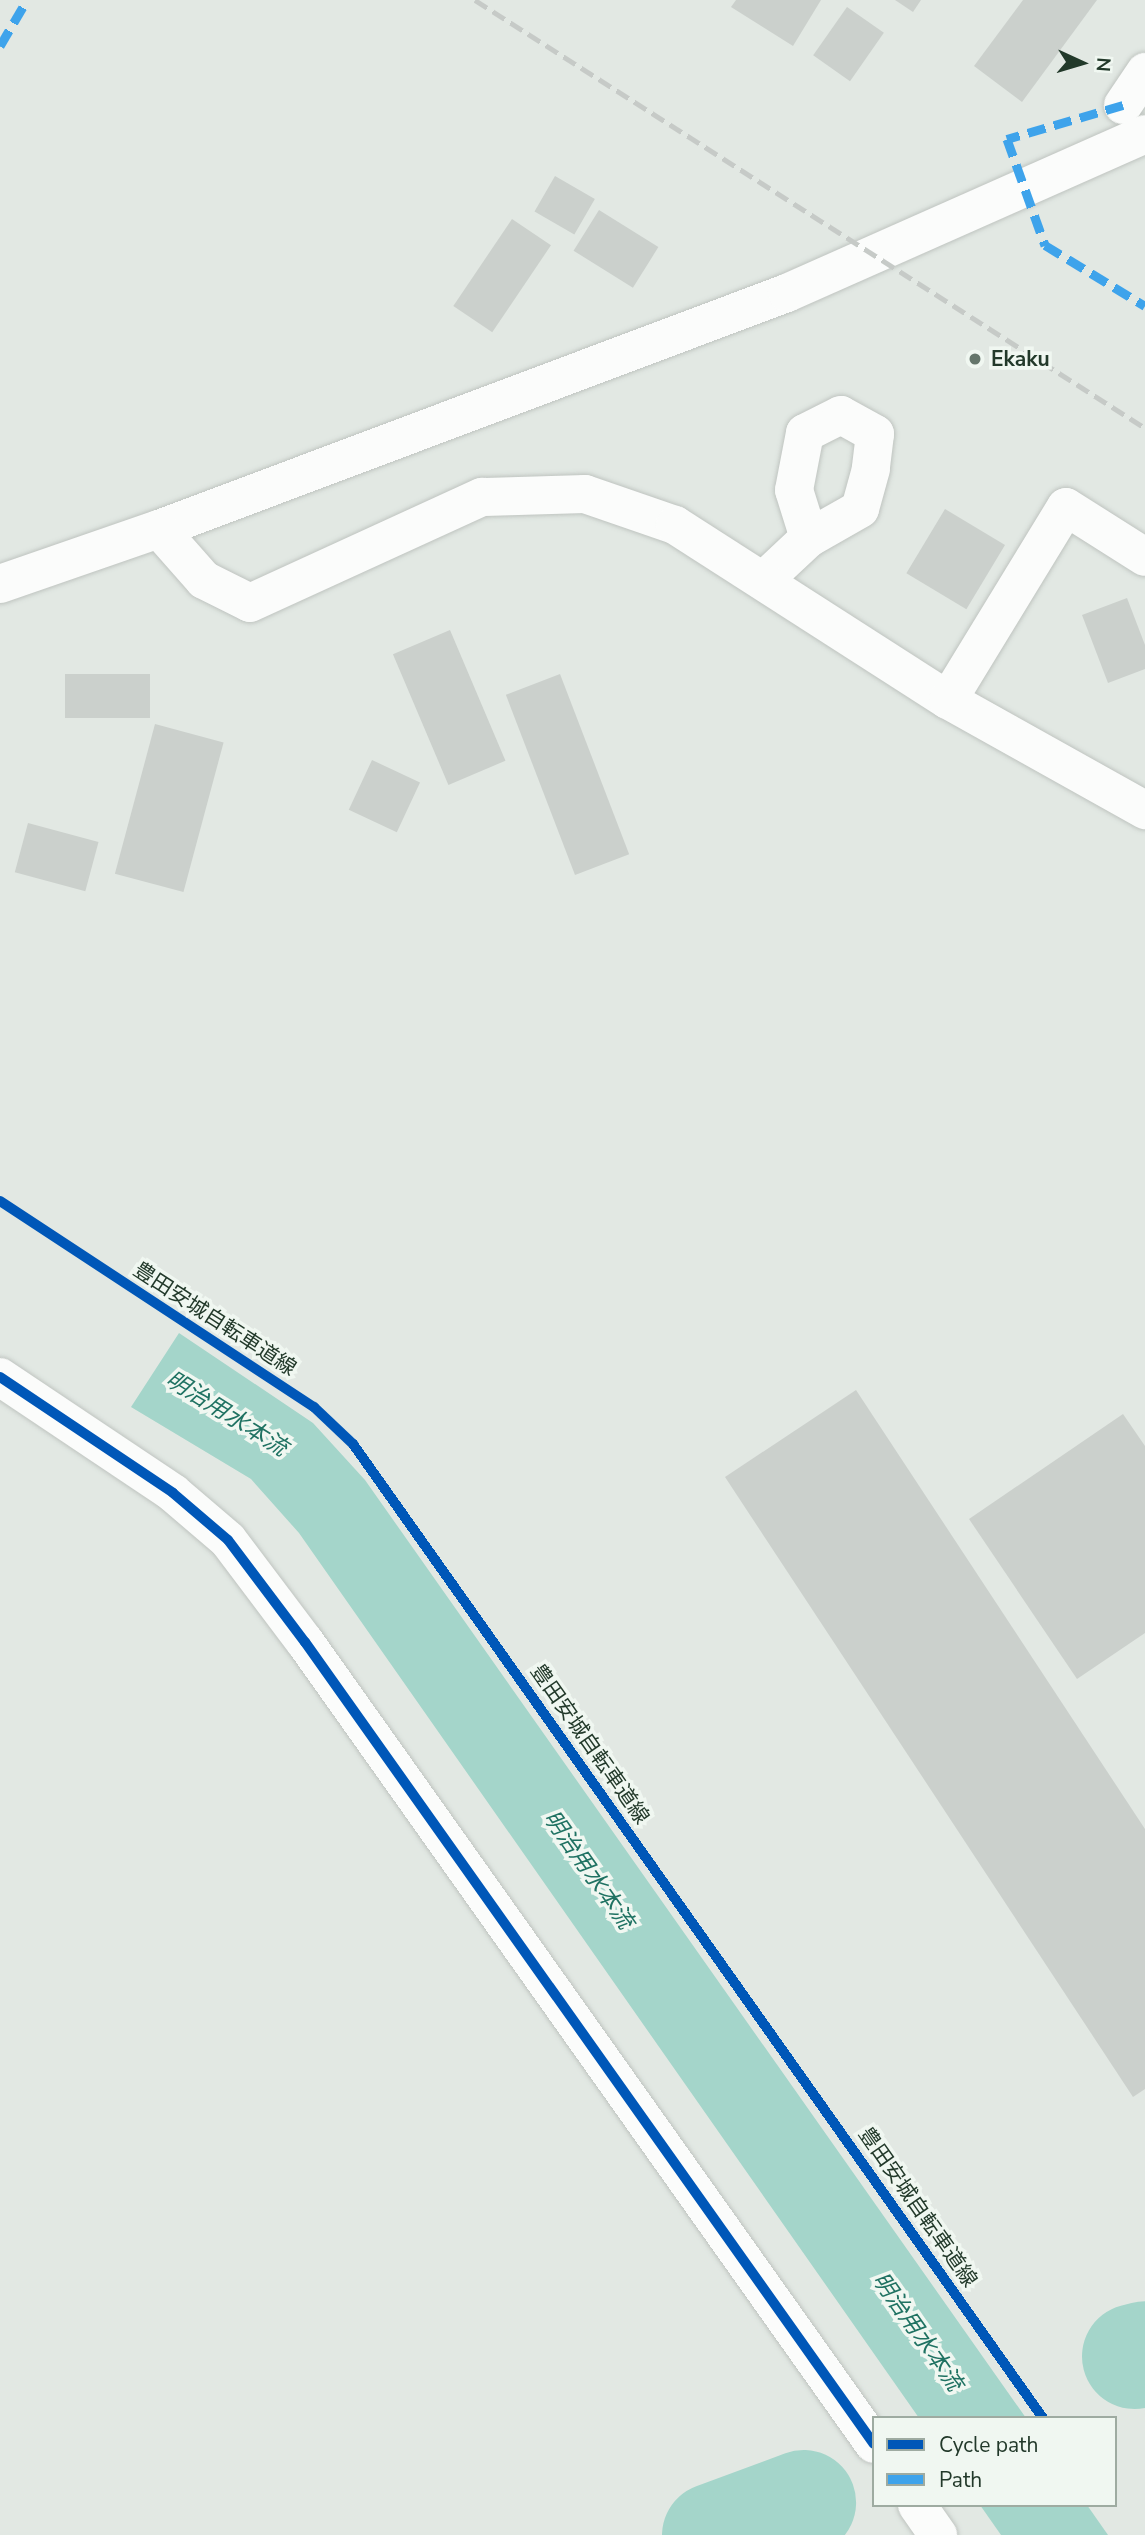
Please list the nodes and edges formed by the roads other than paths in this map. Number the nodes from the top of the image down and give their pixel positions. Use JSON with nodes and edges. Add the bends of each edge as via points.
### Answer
{"nodes":[{"id":1,"x":1145,"y":72,"type":"edge"},
{"id":2,"x":1145,"y":98,"type":"edge"},
{"id":3,"x":1145,"y":134,"type":"edge"},
{"id":4,"x":159,"y":529,"type":"junction"},
{"id":5,"x":809,"y":538,"type":"dead end"},
{"id":6,"x":1145,"y":557,"type":"edge"},
{"id":7,"x":763,"y":581,"type":"junction"},
{"id":8,"x":0,"y":584,"type":"edge"},
{"id":9,"x":948,"y":700,"type":"junction"},
{"id":10,"x":1145,"y":810,"type":"edge"},
{"id":11,"x":0,"y":1377,"type":"edge"},
{"id":12,"x":872,"y":2441,"type":"edge"},
{"id":13,"x":918,"y":2507,"type":"edge"},
{"id":14,"x":938,"y":2535,"type":"edge"}],
"edges":[{"from":1,"to":2,"type":"street","via":[[1123,105]]},
{"from":3,"to":4,"type":"street","via":[[787,293]]},
{"from":4,"to":7,"type":"street","via":[[204,580],[250,603],[482,496],[585,494],[676,525]]},
{"from":4,"to":8,"type":"street"},
{"from":5,"to":7,"type":"street"},
{"from":6,"to":9,"type":"street","via":[[1066,507]]},
{"from":7,"to":9,"type":"street"},
{"from":9,"to":10,"type":"street"},
{"from":11,"to":12,"type":"street","via":[[173,1493],[228,1540]]},
{"from":13,"to":14,"type":"street"}]}
